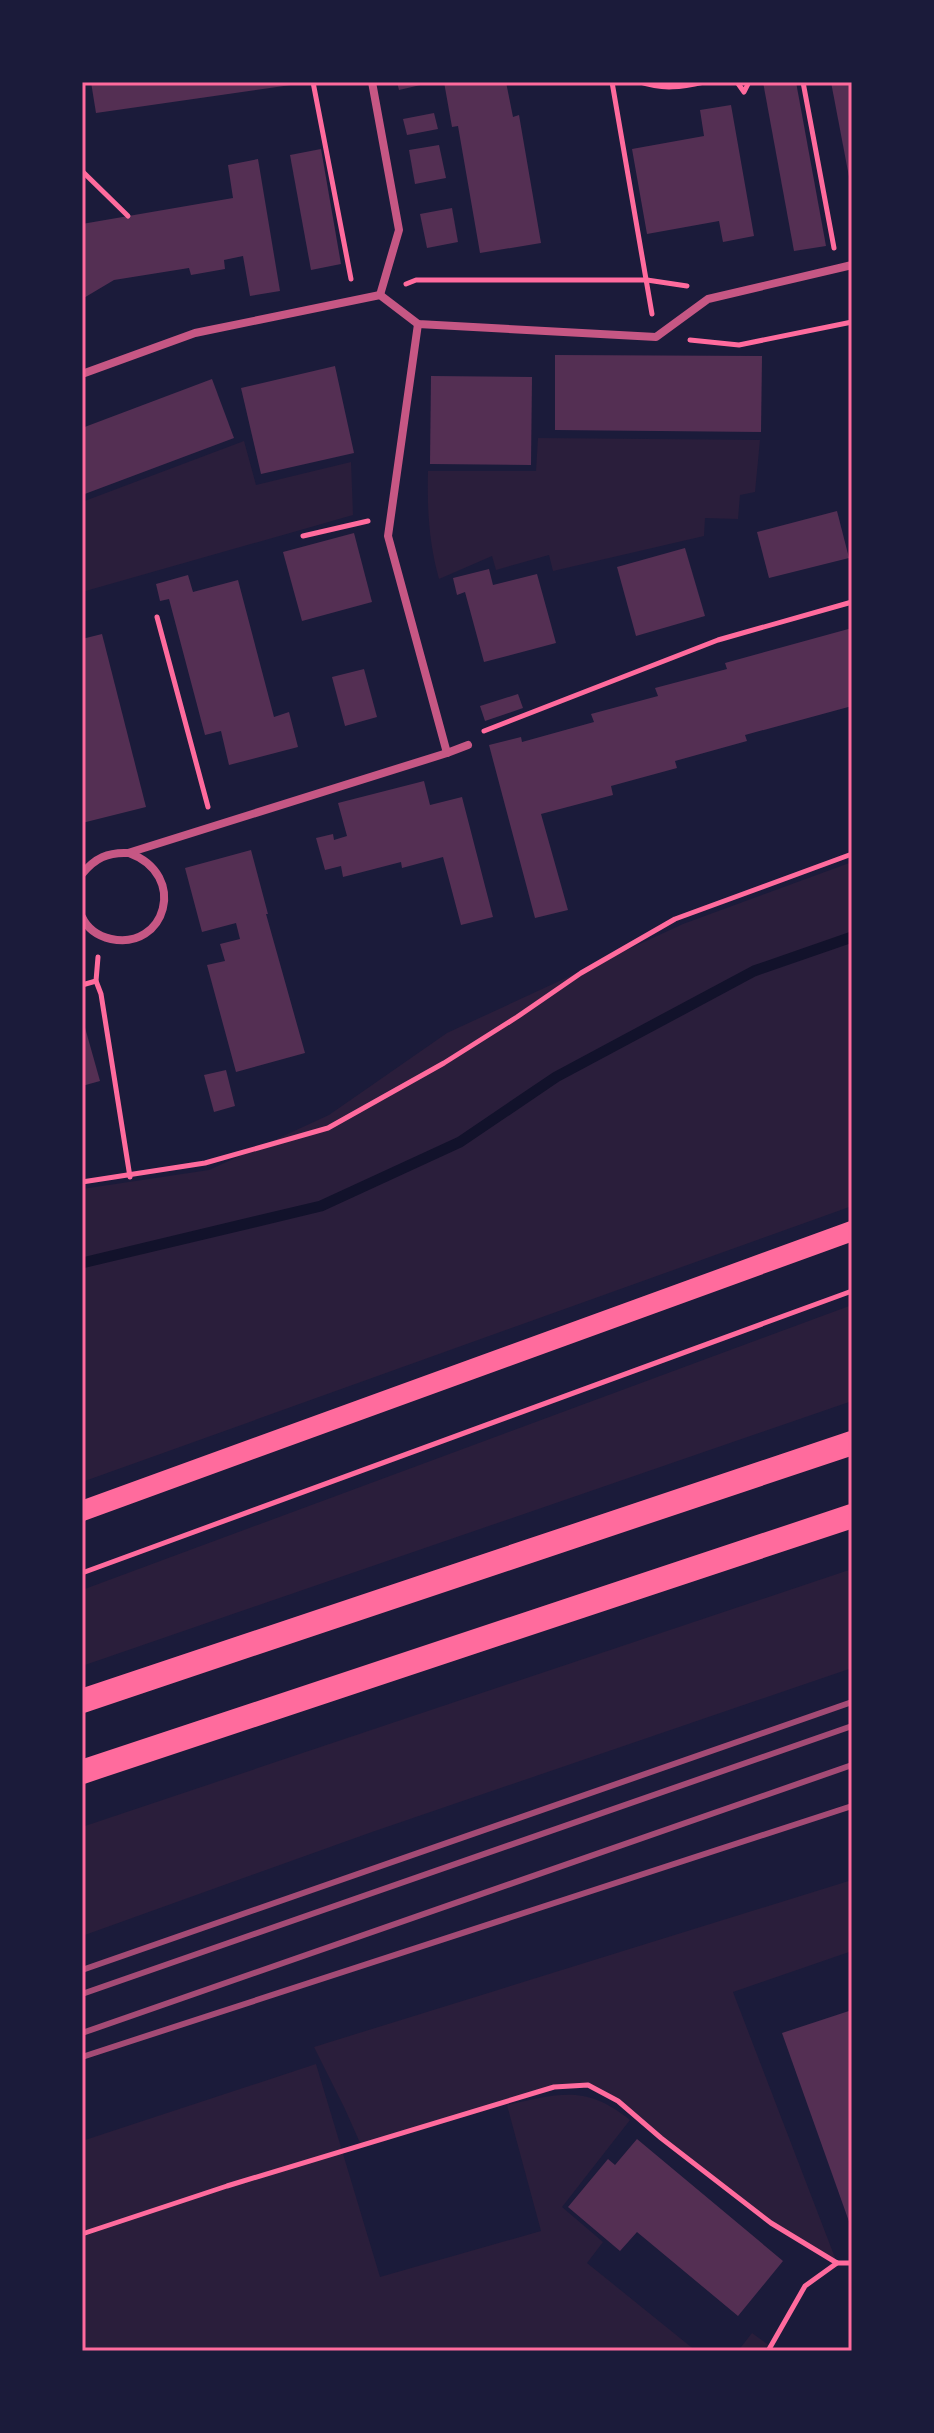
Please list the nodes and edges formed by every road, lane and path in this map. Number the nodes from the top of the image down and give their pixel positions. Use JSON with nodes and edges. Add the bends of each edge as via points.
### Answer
{"nodes":[{"id":1,"x":313,"y":82,"type":"edge"},
{"id":2,"x":372,"y":82,"type":"edge"},
{"id":3,"x":612,"y":82,"type":"edge"},
{"id":4,"x":640,"y":82,"type":"edge"},
{"id":5,"x":704,"y":82,"type":"edge"},
{"id":6,"x":737,"y":82,"type":"edge"},
{"id":7,"x":749,"y":82,"type":"edge"},
{"id":8,"x":803,"y":82,"type":"edge"},
{"id":9,"x":666,"y":85,"type":"edge"},
{"id":10,"x":82,"y":171,"type":"edge"},
{"id":11,"x":128,"y":216,"type":"dead end"},
{"id":12,"x":852,"y":265,"type":"edge"},
{"id":13,"x":838,"y":268,"type":"junction"},
{"id":14,"x":647,"y":280,"type":"junction"},
{"id":15,"x":735,"y":292,"type":"junction"},
{"id":16,"x":380,"y":295,"type":"junction"},
{"id":17,"x":355,"y":300,"type":"junction"},
{"id":18,"x":852,"y":322,"type":"edge"},
{"id":19,"x":418,"y":324,"type":"junction"},
{"id":20,"x":656,"y":337,"type":"junction"},
{"id":21,"x":82,"y":374,"type":"edge"},
{"id":22,"x":391,"y":516,"type":"junction"},
{"id":23,"x":303,"y":536,"type":"dead end"},
{"id":24,"x":852,"y":602,"type":"edge"},
{"id":25,"x":157,"y":617,"type":"dead end"},
{"id":26,"x":468,"y":745,"type":"joint"},
{"id":27,"x":447,"y":753,"type":"junction"},
{"id":28,"x":213,"y":827,"type":"junction"},
{"id":29,"x":128,"y":853,"type":"junction"},
{"id":30,"x":852,"y":854,"type":"edge"},
{"id":31,"x":82,"y":874,"type":"edge"},
{"id":32,"x":82,"y":917,"type":"edge"},
{"id":33,"x":100,"y":936,"type":"junction"},
{"id":34,"x":96,"y":981,"type":"junction"},
{"id":35,"x":82,"y":985,"type":"edge"},
{"id":36,"x":130,"y":1177,"type":"junction"},
{"id":37,"x":82,"y":1182,"type":"edge"},
{"id":38,"x":852,"y":1231,"type":"edge"},
{"id":39,"x":852,"y":1291,"type":"edge"},
{"id":40,"x":852,"y":1443,"type":"edge"},
{"id":41,"x":82,"y":1511,"type":"edge"},
{"id":42,"x":852,"y":1516,"type":"edge"},
{"id":43,"x":82,"y":1573,"type":"edge"},
{"id":44,"x":82,"y":1701,"type":"edge"},
{"id":45,"x":82,"y":1772,"type":"edge"},
{"id":46,"x":82,"y":2234,"type":"edge"},
{"id":47,"x":837,"y":2263,"type":"junction"},
{"id":48,"x":852,"y":2263,"type":"edge"},
{"id":49,"x":768,"y":2351,"type":"edge"}],
"edges":[{"from":1,"to":17,"type":"path"},
{"from":2,"to":16,"type":"street","via":[[399,230]]},
{"from":3,"to":14,"type":"path"},
{"from":4,"to":9,"type":"path"},
{"from":5,"to":9,"type":"path","via":[[679,88]]},
{"from":6,"to":7,"type":"path","via":[[744,92]]},
{"from":8,"to":13,"type":"path"},
{"from":10,"to":11,"type":"path"},
{"from":12,"to":13,"type":"street"},
{"from":13,"to":15,"type":"street"},
{"from":14,"to":15,"type":"path"},
{"from":14,"to":16,"type":"path","via":[[416,280]]},
{"from":14,"to":20,"type":"path"},
{"from":15,"to":20,"type":"street","via":[[708,299]]},
{"from":16,"to":17,"type":"street"},
{"from":16,"to":19,"type":"street"},
{"from":17,"to":21,"type":"street","via":[[195,333]]},
{"from":18,"to":20,"type":"path","via":[[739,345]]},
{"from":19,"to":20,"type":"street"},
{"from":19,"to":22,"type":"street"},
{"from":22,"to":23,"type":"path"},
{"from":22,"to":27,"type":"street","via":[[388,536]]},
{"from":24,"to":26,"type":"path","via":[[718,640],[483,731]]},
{"from":25,"to":28,"type":"path"},
{"from":26,"to":27,"type":"street"},
{"from":27,"to":28,"type":"street"},
{"from":28,"to":29,"type":"street"},
{"from":29,"to":31,"type":"street","via":[[100,857]]},
{"from":29,"to":33,"type":"street","via":[[154,867],[161,880],[161,915],[134,939]]},
{"from":30,"to":36,"type":"path","via":[[675,919],[444,1063],[328,1128],[205,1163]]},
{"from":32,"to":33,"type":"street"},
{"from":33,"to":34,"type":"path"},
{"from":34,"to":35,"type":"path"},
{"from":34,"to":36,"type":"path"},
{"from":36,"to":37,"type":"path"},
{"from":38,"to":41,"type":"main road"},
{"from":39,"to":43,"type":"path"},
{"from":40,"to":44,"type":"highway"},
{"from":42,"to":45,"type":"highway"},
{"from":46,"to":47,"type":"path","via":[[554,2087],[588,2085],[618,2101],[771,2223]]},
{"from":47,"to":48,"type":"path"},
{"from":47,"to":49,"type":"path","via":[[805,2286]]}]}
